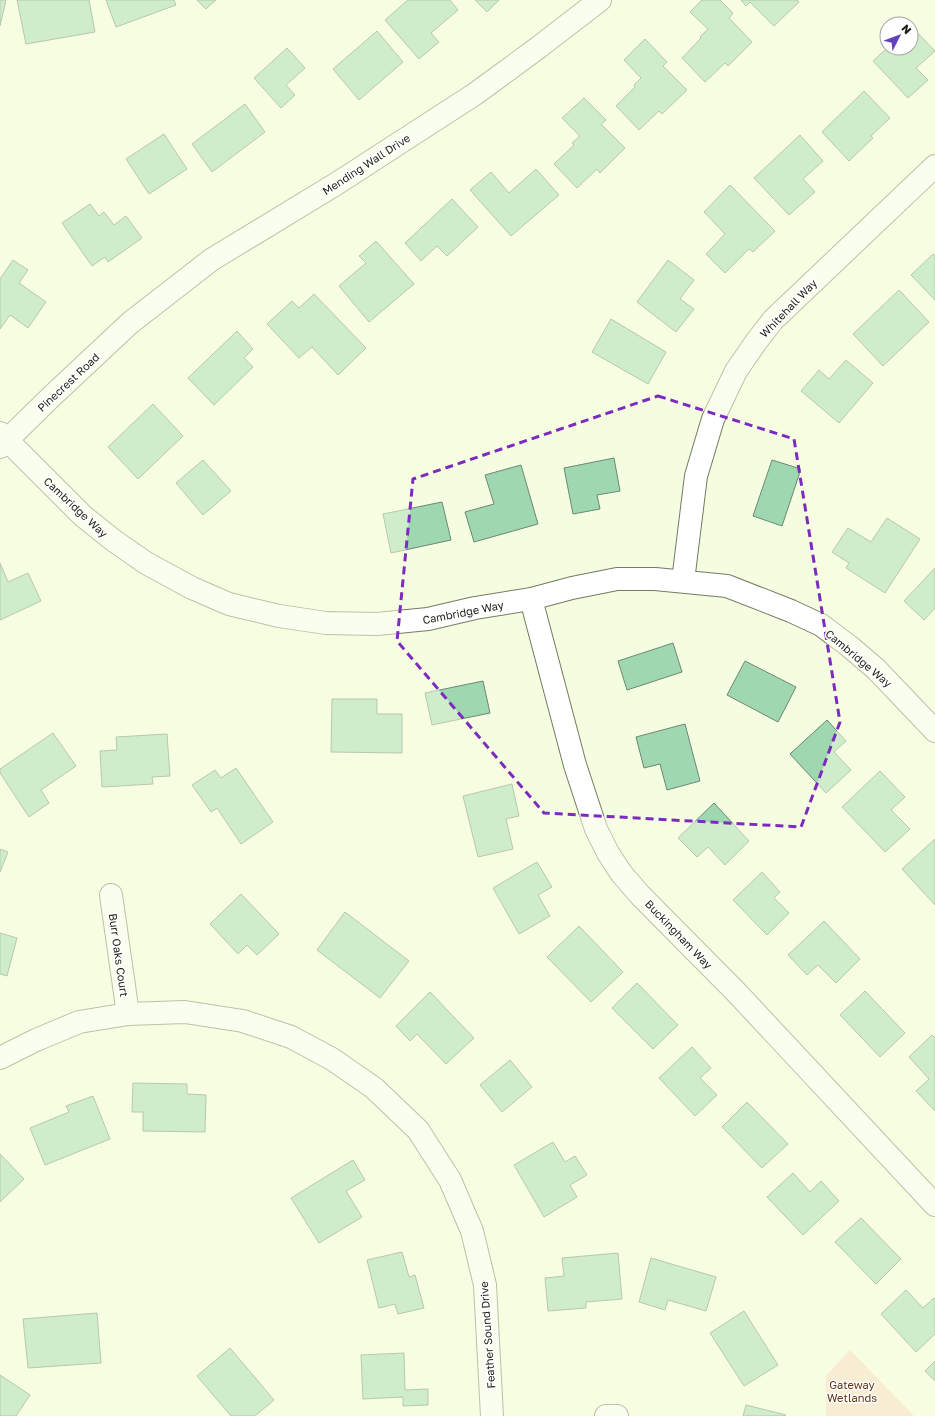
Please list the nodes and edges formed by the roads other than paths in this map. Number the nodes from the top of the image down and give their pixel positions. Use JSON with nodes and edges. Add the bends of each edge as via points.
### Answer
{"nodes":[{"id":1,"x":600,"y":0,"type":"edge"},
{"id":2,"x":935,"y":166,"type":"edge"},
{"id":3,"x":130,"y":323,"type":"joint"},
{"id":4,"x":2,"y":440,"type":"edge"},
{"id":5,"x":683,"y":581,"type":"junction"},
{"id":6,"x":531,"y":599,"type":"junction"},
{"id":7,"x":935,"y":730,"type":"edge"},
{"id":8,"x":111,"y":895,"type":"dead end"},
{"id":9,"x":128,"y":1014,"type":"junction"},
{"id":10,"x":0,"y":1058,"type":"edge"},
{"id":11,"x":935,"y":1205,"type":"edge"},
{"id":12,"x":492,"y":1416,"type":"edge"},
{"id":13,"x":606,"y":1416,"type":"edge"},
{"id":14,"x":617,"y":1416,"type":"edge"}],
"edges":[{"from":1,"to":3,"type":"street","name":"Mending Wall Drive","via":[[476,94],[211,260]]},
{"from":2,"to":5,"type":"street","name":"Whitehall Way","via":[[778,315],[736,371],[713,418],[696,476]]},
{"from":3,"to":4,"type":"street","name":"Pinecrest Road"},
{"from":4,"to":6,"type":"street","name":"Cambridge Way","via":[[83,516],[113,540],[146,563],[192,588],[229,604],[278,616],[326,623],[378,624],[428,619]]},
{"from":5,"to":6,"type":"street","name":"Cambridge Way","via":[[617,579]]},
{"from":5,"to":7,"type":"street","name":"Cambridge Way","via":[[727,586],[792,611],[821,626],[876,669]]},
{"from":6,"to":11,"type":"street","name":"Buckingham Way","via":[[575,765],[596,829],[608,853],[640,895],[737,993]]},
{"from":8,"to":9,"type":"street","name":"Burr Oaks Court"},
{"from":9,"to":10,"type":"street","name":"Feather Sound Drive","via":[[79,1022]]},
{"from":9,"to":12,"type":"street","name":"Feather Sound Drive","via":[[185,1012],[243,1021],[291,1037],[332,1059],[374,1088],[418,1130],[450,1180],[472,1231],[485,1285]]},
{"from":13,"to":14,"type":"street"}]}
